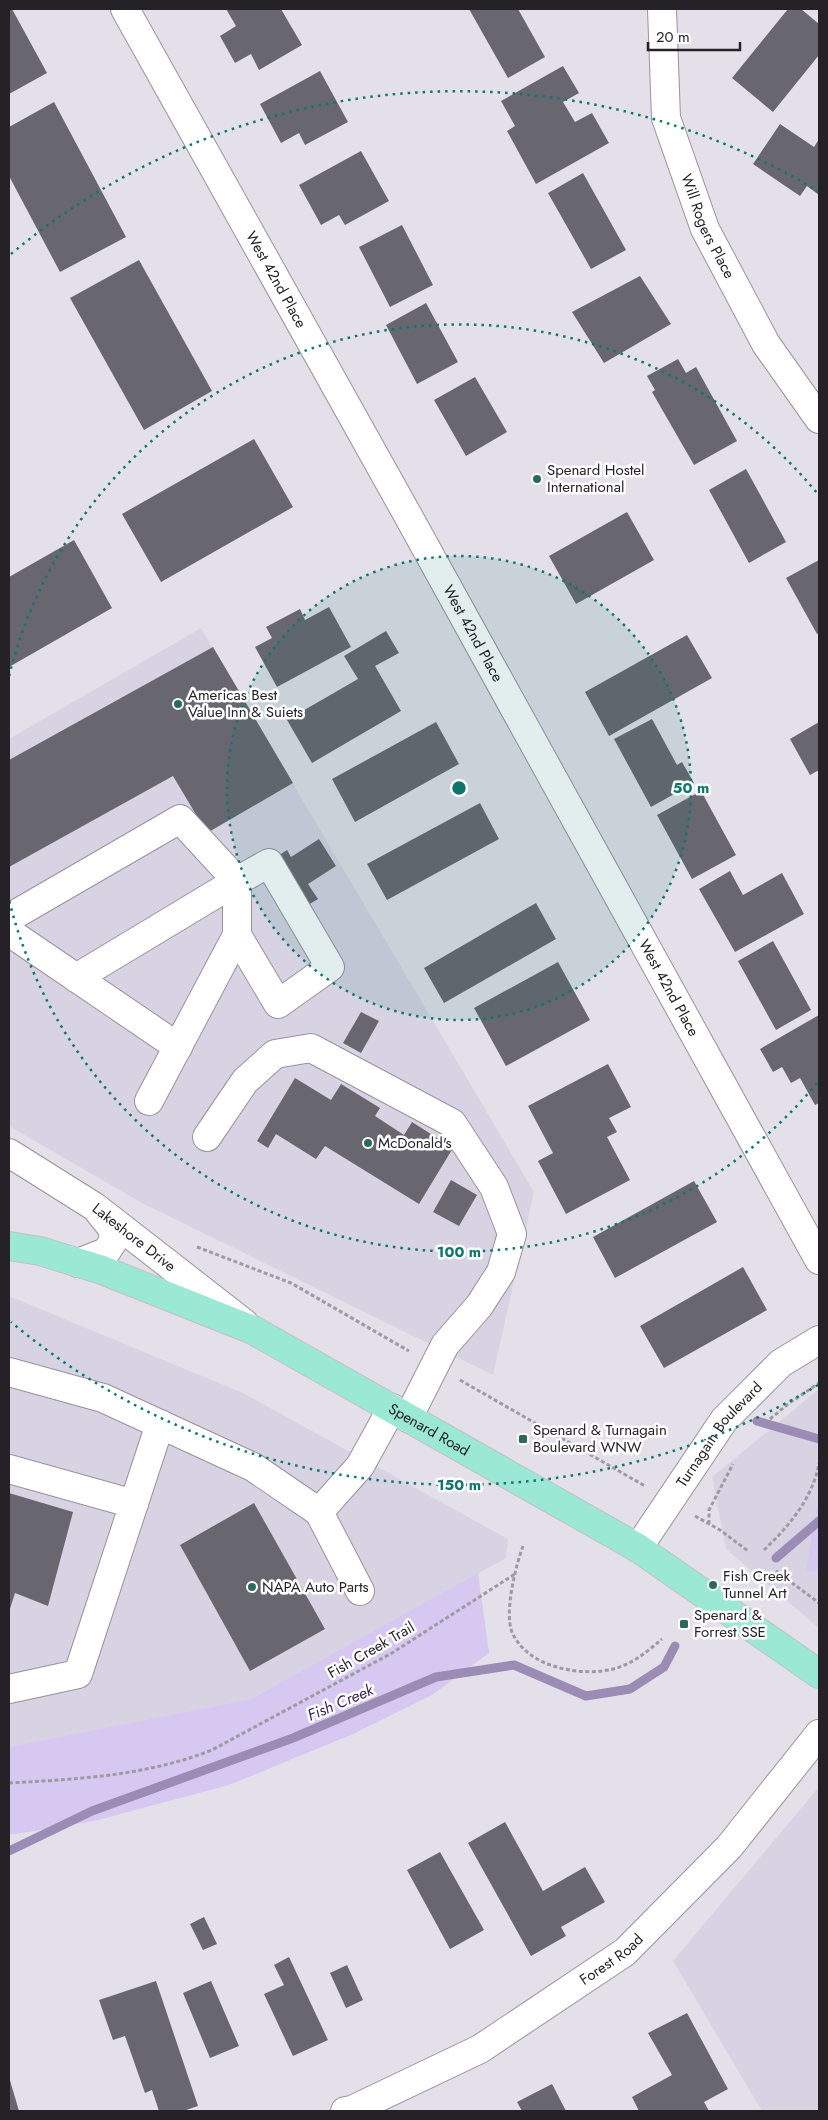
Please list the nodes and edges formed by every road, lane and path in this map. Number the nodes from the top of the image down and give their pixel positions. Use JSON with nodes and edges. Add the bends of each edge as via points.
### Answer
{"nodes":[{"id":1,"x":125,"y":9,"type":"edge"},
{"id":2,"x":662,"y":9,"type":"edge"},
{"id":3,"x":819,"y":419,"type":"edge"},
{"id":4,"x":237,"y":881,"type":"junction"},
{"id":5,"x":9,"y":918,"type":"edge"},
{"id":6,"x":9,"y":932,"type":"edge"},
{"id":7,"x":237,"y":935,"type":"junction"},
{"id":8,"x":76,"y":978,"type":"junction"},
{"id":9,"x":178,"y":1047,"type":"junction"},
{"id":10,"x":149,"y":1101,"type":"dead end"},
{"id":11,"x":207,"y":1137,"type":"dead end"},
{"id":12,"x":9,"y":1153,"type":"edge"},
{"id":13,"x":95,"y":1207,"type":"junction"},
{"id":14,"x":9,"y":1246,"type":"edge"},
{"id":15,"x":195,"y":1246,"type":"dead end"},
{"id":16,"x":819,"y":1260,"type":"edge"},
{"id":17,"x":78,"y":1263,"type":"junction"},
{"id":18,"x":254,"y":1330,"type":"junction"},
{"id":19,"x":819,"y":1340,"type":"edge"},
{"id":20,"x":434,"y":1365,"type":"junction"},
{"id":21,"x":9,"y":1372,"type":"edge"},
{"id":22,"x":819,"y":1383,"type":"edge"},
{"id":23,"x":782,"y":1409,"type":"dead end"},
{"id":24,"x":400,"y":1413,"type":"junction"},
{"id":25,"x":160,"y":1424,"type":"junction"},
{"id":26,"x":736,"y":1460,"type":"dead end"},
{"id":27,"x":819,"y":1463,"type":"edge"},
{"id":28,"x":9,"y":1469,"type":"edge"},
{"id":29,"x":670,"y":1501,"type":"junction"},
{"id":30,"x":134,"y":1504,"type":"junction"},
{"id":31,"x":320,"y":1512,"type":"junction"},
{"id":32,"x":709,"y":1525,"type":"junction"},
{"id":33,"x":523,"y":1546,"type":"dead end"},
{"id":34,"x":638,"y":1548,"type":"junction"},
{"id":35,"x":764,"y":1550,"type":"dead end"},
{"id":36,"x":748,"y":1551,"type":"dead end"},
{"id":37,"x":776,"y":1571,"type":"dead end"},
{"id":38,"x":516,"y":1574,"type":"junction"},
{"id":39,"x":360,"y":1592,"type":"dead end"},
{"id":40,"x":819,"y":1603,"type":"edge"},
{"id":41,"x":662,"y":1639,"type":"dead end"},
{"id":42,"x":819,"y":1674,"type":"edge"},
{"id":43,"x":9,"y":1689,"type":"edge"},
{"id":44,"x":819,"y":1734,"type":"edge"},
{"id":45,"x":9,"y":1783,"type":"edge"},
{"id":46,"x":345,"y":2111,"type":"edge"}],
"edges":[{"from":1,"to":16,"type":"street","name":"West 42nd Place"},
{"from":2,"to":3,"type":"street","name":"Will Rogers Place","via":[[666,118],[705,229],[766,344]]},
{"from":4,"to":5,"type":"street","via":[[180,819]]},
{"from":4,"to":7,"type":"street"},
{"from":4,"to":7,"type":"street","via":[[269,863],[330,967],[278,1004]]},
{"from":4,"to":8,"type":"street"},
{"from":6,"to":8,"type":"street"},
{"from":7,"to":9,"type":"street"},
{"from":8,"to":9,"type":"street"},
{"from":9,"to":10,"type":"street"},
{"from":11,"to":20,"type":"street","via":[[245,1081],[275,1054],[310,1048],[452,1123],[494,1187],[512,1234],[501,1272],[445,1345]]},
{"from":12,"to":13,"type":"street","name":"Lakeshore Drive"},
{"from":13,"to":17,"type":"street","via":[[112,1228],[114,1240],[106,1252]]},
{"from":13,"to":18,"type":"street","name":"Lakeshore Drive"},
{"from":14,"to":17,"type":"main road","name":"Spenard Road","via":[[40,1251]]},
{"from":15,"to":20,"type":"path","via":[[291,1283]]},
{"from":17,"to":18,"type":"main road","name":"Spenard Road"},
{"from":18,"to":24,"type":"main road","name":"Spenard Road"},
{"from":19,"to":29,"type":"street","name":"Turnagain Boulevard","via":[[781,1363],[724,1420]]},
{"from":20,"to":24,"type":"street"},
{"from":20,"to":29,"type":"path"},
{"from":21,"to":25,"type":"street","via":[[103,1398]]},
{"from":22,"to":23,"type":"path"},
{"from":24,"to":31,"type":"street"},
{"from":24,"to":34,"type":"main road","name":"Spenard Road"},
{"from":25,"to":30,"type":"street"},
{"from":25,"to":31,"type":"street","via":[[252,1467]]},
{"from":26,"to":32,"type":"path","via":[[709,1510]]},
{"from":27,"to":35,"type":"path","via":[[807,1497],[785,1530]]},
{"from":28,"to":30,"type":"street"},
{"from":29,"to":32,"type":"path"},
{"from":29,"to":34,"type":"street","name":"Turnagain Boulevard"},
{"from":30,"to":43,"type":"street","via":[[78,1674]]},
{"from":31,"to":39,"type":"street"},
{"from":32,"to":36,"type":"path"},
{"from":33,"to":38,"type":"path"},
{"from":34,"to":42,"type":"main road","name":"Spenard Road"},
{"from":37,"to":40,"type":"path"},
{"from":38,"to":41,"type":"path","via":[[510,1610],[512,1631],[524,1651],[541,1662],[569,1669],[616,1668],[642,1656]]},
{"from":38,"to":45,"type":"path","name":"Fish Creek Trail","via":[[392,1654],[212,1750],[183,1761],[131,1773]]},
{"from":44,"to":46,"type":"street","name":"Forest Road","via":[[729,1847],[625,1952],[480,2049]]}]}
